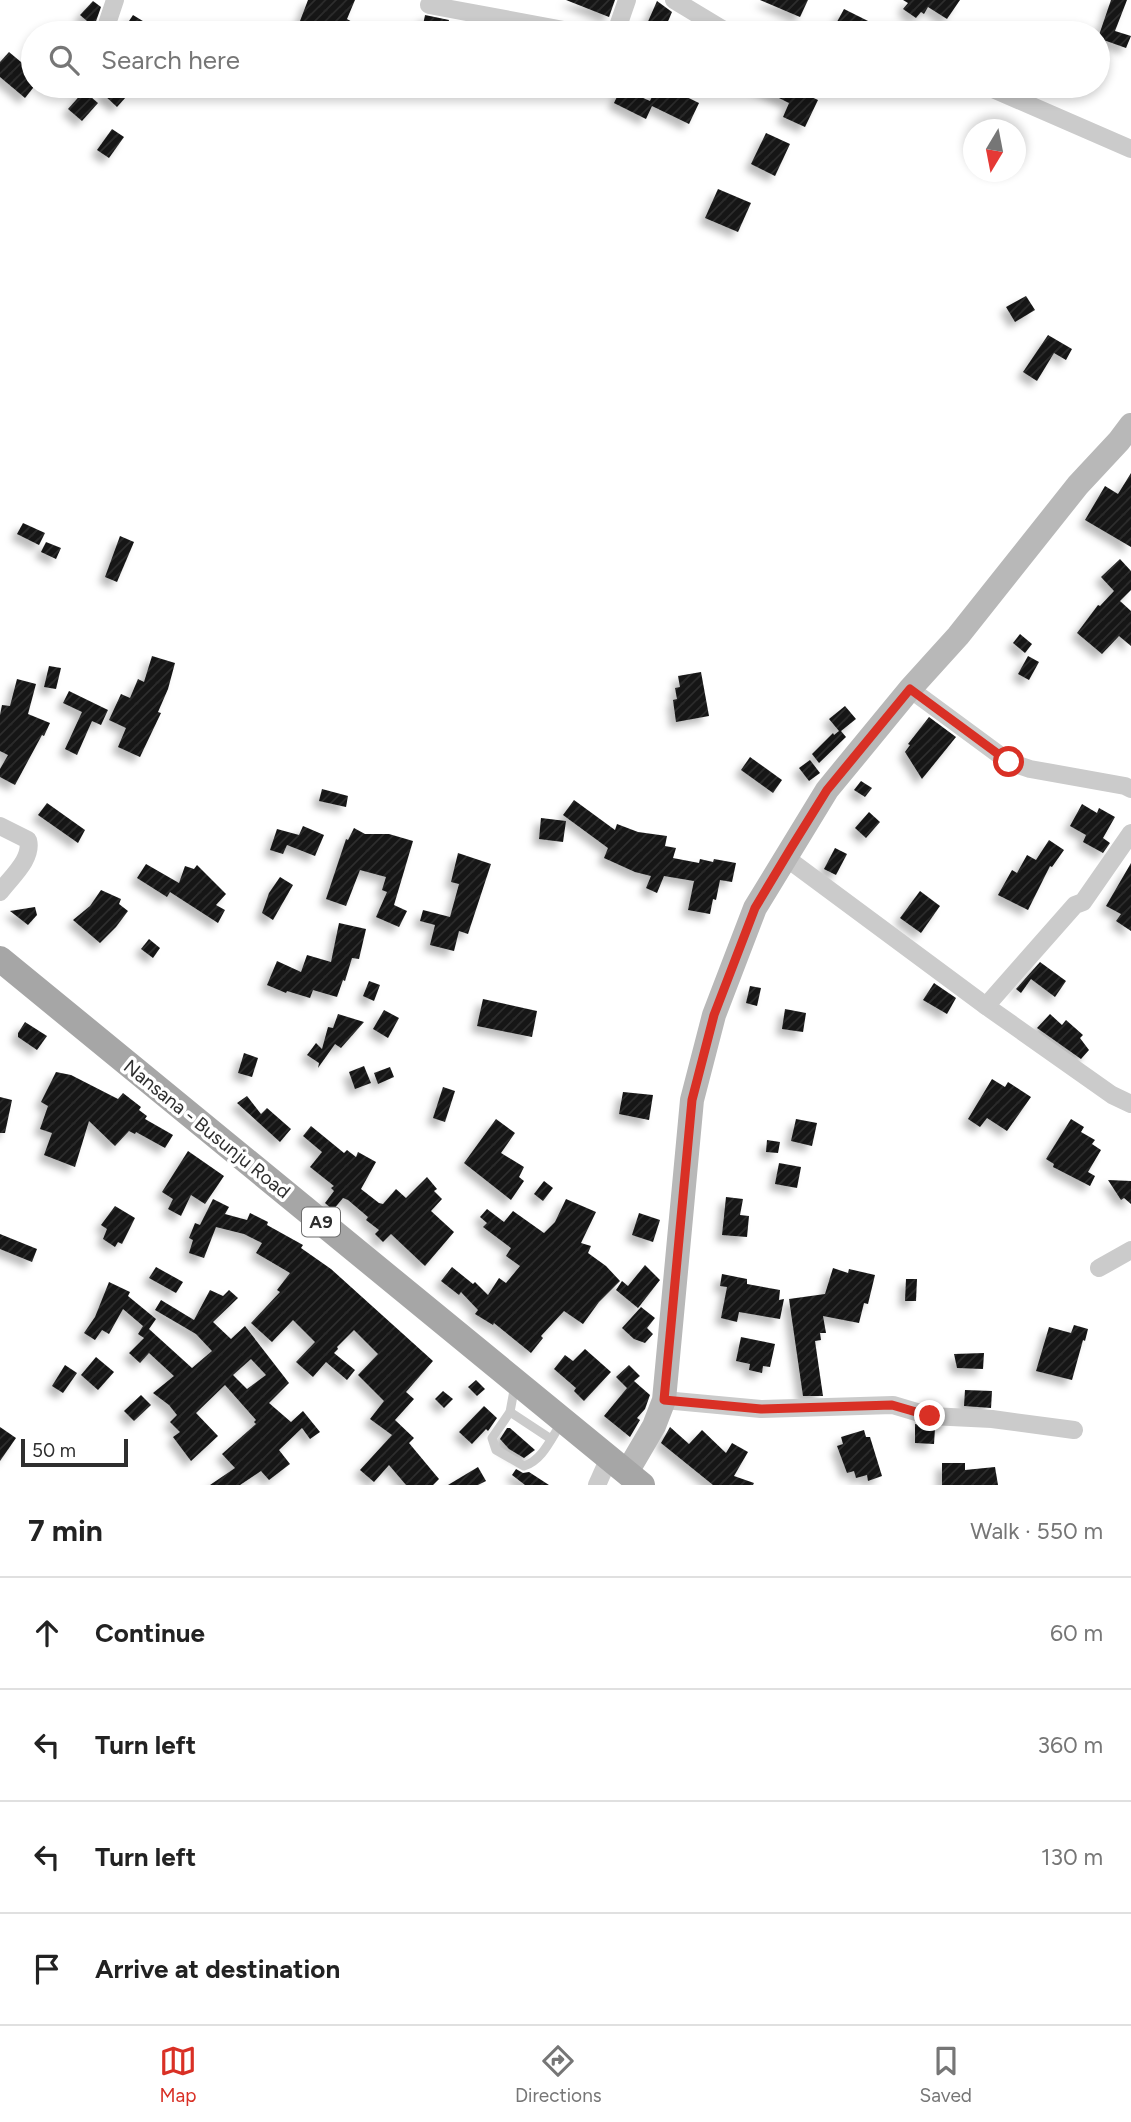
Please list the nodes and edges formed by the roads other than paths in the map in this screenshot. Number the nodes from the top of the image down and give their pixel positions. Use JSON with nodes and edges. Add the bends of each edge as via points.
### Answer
{"nodes":[{"id":1,"x":115,"y":0,"type":"edge"},
{"id":2,"x":627,"y":0,"type":"edge"},
{"id":3,"x":674,"y":0,"type":"edge"},
{"id":4,"x":429,"y":5,"type":"dead end"},
{"id":5,"x":108,"y":21,"type":"edge"},
{"id":6,"x":515,"y":21,"type":"edge"},
{"id":7,"x":620,"y":21,"type":"edge"},
{"id":8,"x":709,"y":21,"type":"edge"},
{"id":9,"x":1014,"y":98,"type":"edge"},
{"id":10,"x":1131,"y":149,"type":"edge"},
{"id":11,"x":1131,"y":425,"type":"edge"},
{"id":12,"x":910,"y":689,"type":"junction"},
{"id":13,"x":1131,"y":789,"type":"edge"},
{"id":14,"x":0,"y":826,"type":"edge"},
{"id":15,"x":1131,"y":832,"type":"edge"},
{"id":16,"x":785,"y":858,"type":"junction"},
{"id":17,"x":0,"y":892,"type":"edge"},
{"id":18,"x":0,"y":959,"type":"edge"},
{"id":19,"x":986,"y":1006,"type":"junction"},
{"id":20,"x":1131,"y":1104,"type":"edge"},
{"id":21,"x":1131,"y":1250,"type":"edge"},
{"id":22,"x":1099,"y":1268,"type":"dead end"},
{"id":23,"x":514,"y":1380,"type":"junction"},
{"id":24,"x":664,"y":1400,"type":"junction"},
{"id":25,"x":510,"y":1412,"type":"junction"},
{"id":26,"x":557,"y":1430,"type":"junction"},
{"id":27,"x":1074,"y":1430,"type":"dead end"},
{"id":28,"x":626,"y":1472,"type":"edge"},
{"id":29,"x":597,"y":1485,"type":"edge"}],
"edges":[{"from":1,"to":5,"type":"street"},
{"from":2,"to":7,"type":"street"},
{"from":3,"to":8,"type":"street"},
{"from":4,"to":6,"type":"street"},
{"from":9,"to":10,"type":"street"},
{"from":11,"to":12,"type":"street"},
{"from":12,"to":13,"type":"street","via":[[1009,762]]},
{"from":12,"to":16,"type":"street","via":[[827,790]]},
{"from":14,"to":17,"type":"street","via":[[28,840],[30,849]]},
{"from":15,"to":19,"type":"street","via":[[1083,902],[1075,905]]},
{"from":16,"to":19,"type":"street"},
{"from":16,"to":24,"type":"street","via":[[755,908],[705,1044],[695,1089]]},
{"from":18,"to":23,"type":"main road","name":"Nansana - Busunju Road","number":"A9"},
{"from":19,"to":20,"type":"street"},
{"from":21,"to":22,"type":"street"},
{"from":23,"to":25,"type":"lane"},
{"from":23,"to":26,"type":"main road","name":"Nansana - Busunju Road","number":"A9"},
{"from":24,"to":27,"type":"street","via":[[761,1409],[892,1405],[930,1416]]},
{"from":24,"to":28,"type":"street"},
{"from":25,"to":26,"type":"lane"},
{"from":25,"to":26,"type":"lane","via":[[492,1438],[496,1450],[524,1466],[539,1458]]},
{"from":26,"to":28,"type":"main road","name":"Nansana - Busunju Road","number":"A9"},
{"from":28,"to":29,"type":"street"}]}
